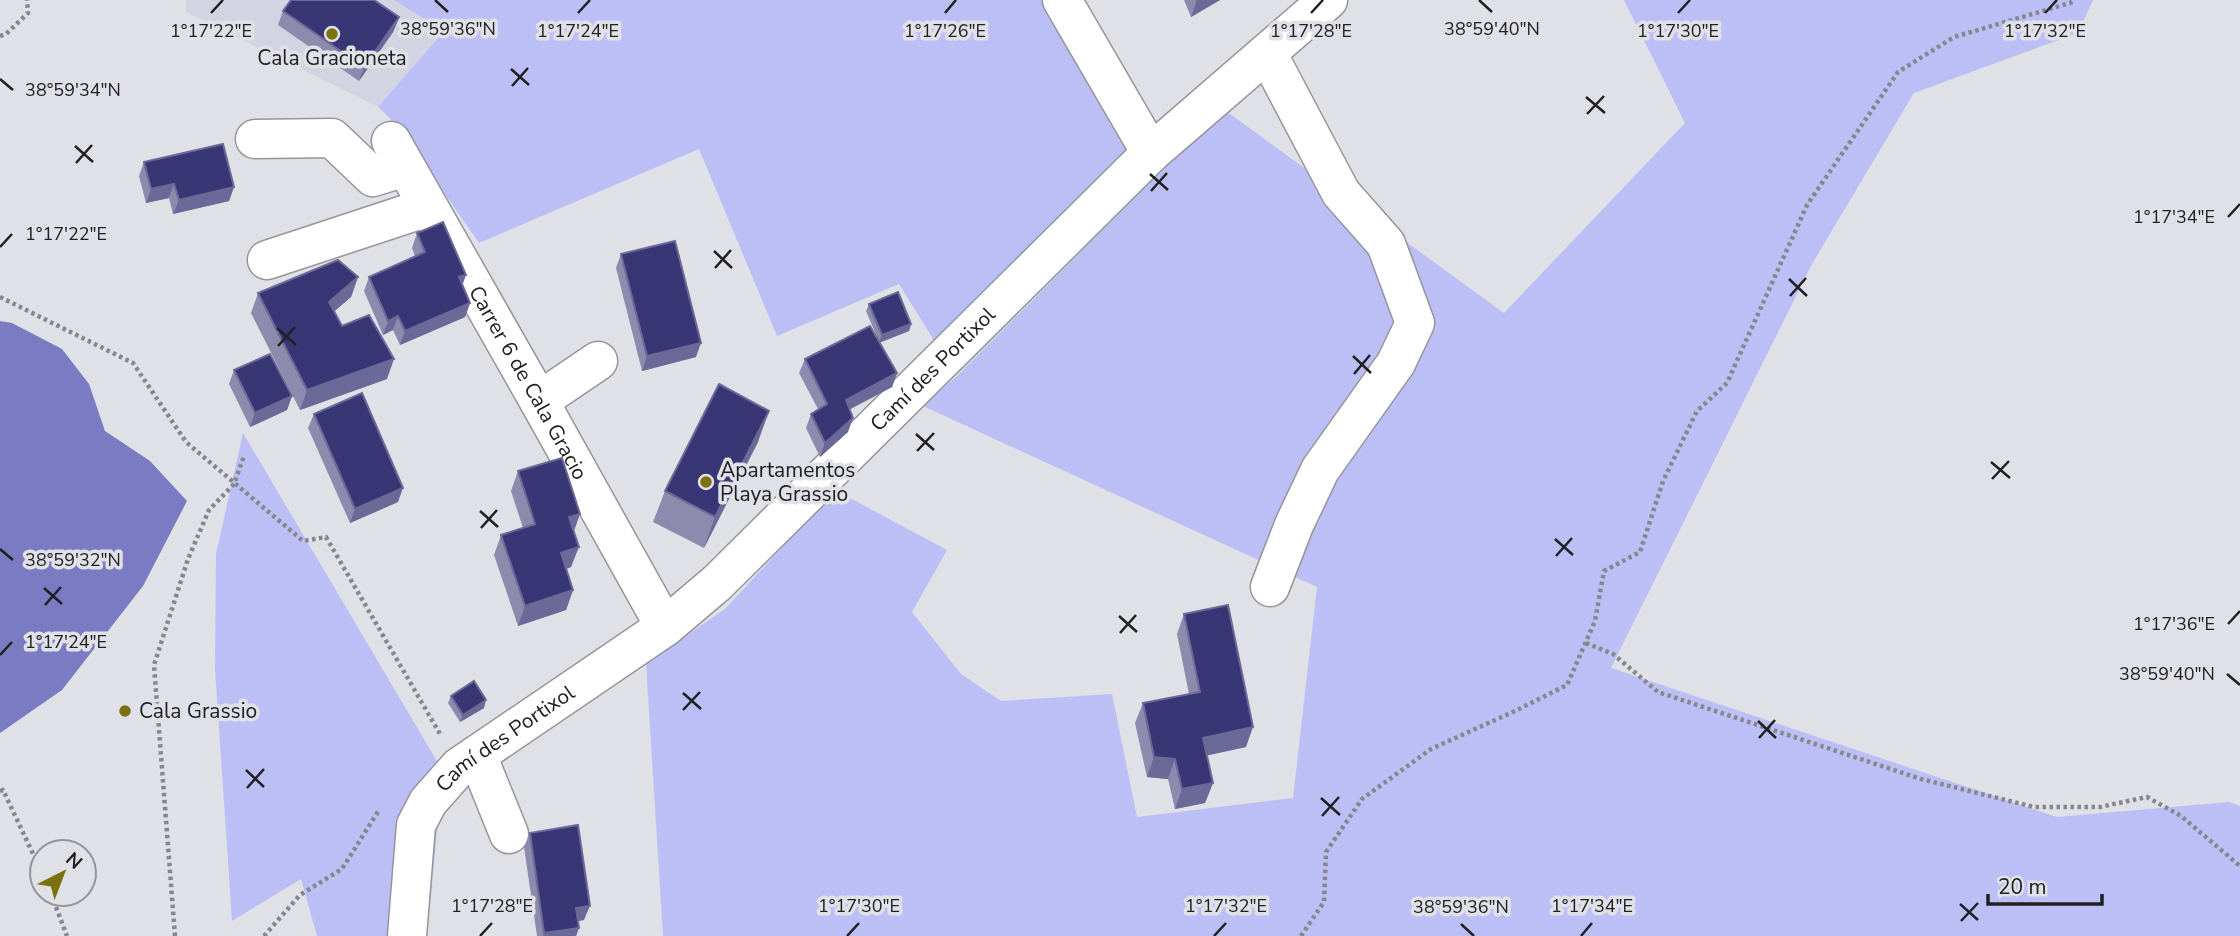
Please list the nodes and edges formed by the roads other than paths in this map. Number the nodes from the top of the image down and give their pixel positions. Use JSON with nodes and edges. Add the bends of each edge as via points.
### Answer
{"nodes":[{"id":1,"x":1062,"y":0,"type":"edge"},
{"id":2,"x":1309,"y":7,"type":"edge"},
{"id":3,"x":1267,"y":53,"type":"junction"},
{"id":4,"x":255,"y":139,"type":"dead end"},
{"id":5,"x":1152,"y":153,"type":"junction"},
{"id":6,"x":428,"y":207,"type":"junction"},
{"id":7,"x":267,"y":261,"type":"dead end"},
{"id":8,"x":598,"y":361,"type":"dead end"},
{"id":9,"x":539,"y":401,"type":"junction"},
{"id":10,"x":1270,"y":587,"type":"dead end"},
{"id":11,"x":665,"y":627,"type":"junction"},
{"id":12,"x":468,"y":761,"type":"junction"},
{"id":13,"x":509,"y":834,"type":"dead end"},
{"id":14,"x":407,"y":936,"type":"edge"}],
"edges":[{"from":1,"to":5,"type":"street"},
{"from":2,"to":3,"type":"street","name":"Camí des Portixol"},
{"from":3,"to":5,"type":"street","name":"Camí des Portixol"},
{"from":3,"to":10,"type":"street","via":[[1341,193],[1385,244],[1415,323],[1396,363],[1320,470]]},
{"from":4,"to":6,"type":"street","name":"Carrer 6 de Cala Gracio","via":[[332,138],[373,177],[398,154]]},
{"from":5,"to":11,"type":"street","name":"Camí des Portixol","via":[[718,583]]},
{"from":6,"to":7,"type":"street"},
{"from":6,"to":9,"type":"street","name":"Carrer 6 de Cala Gracio"},
{"from":8,"to":9,"type":"street"},
{"from":9,"to":11,"type":"street","name":"Carrer 6 de Cala Gracio"},
{"from":11,"to":12,"type":"street","name":"Camí des Portixol"},
{"from":12,"to":13,"type":"street"},
{"from":12,"to":14,"type":"street","name":"Camí des Portixol","via":[[428,802],[416,825]]}]}
